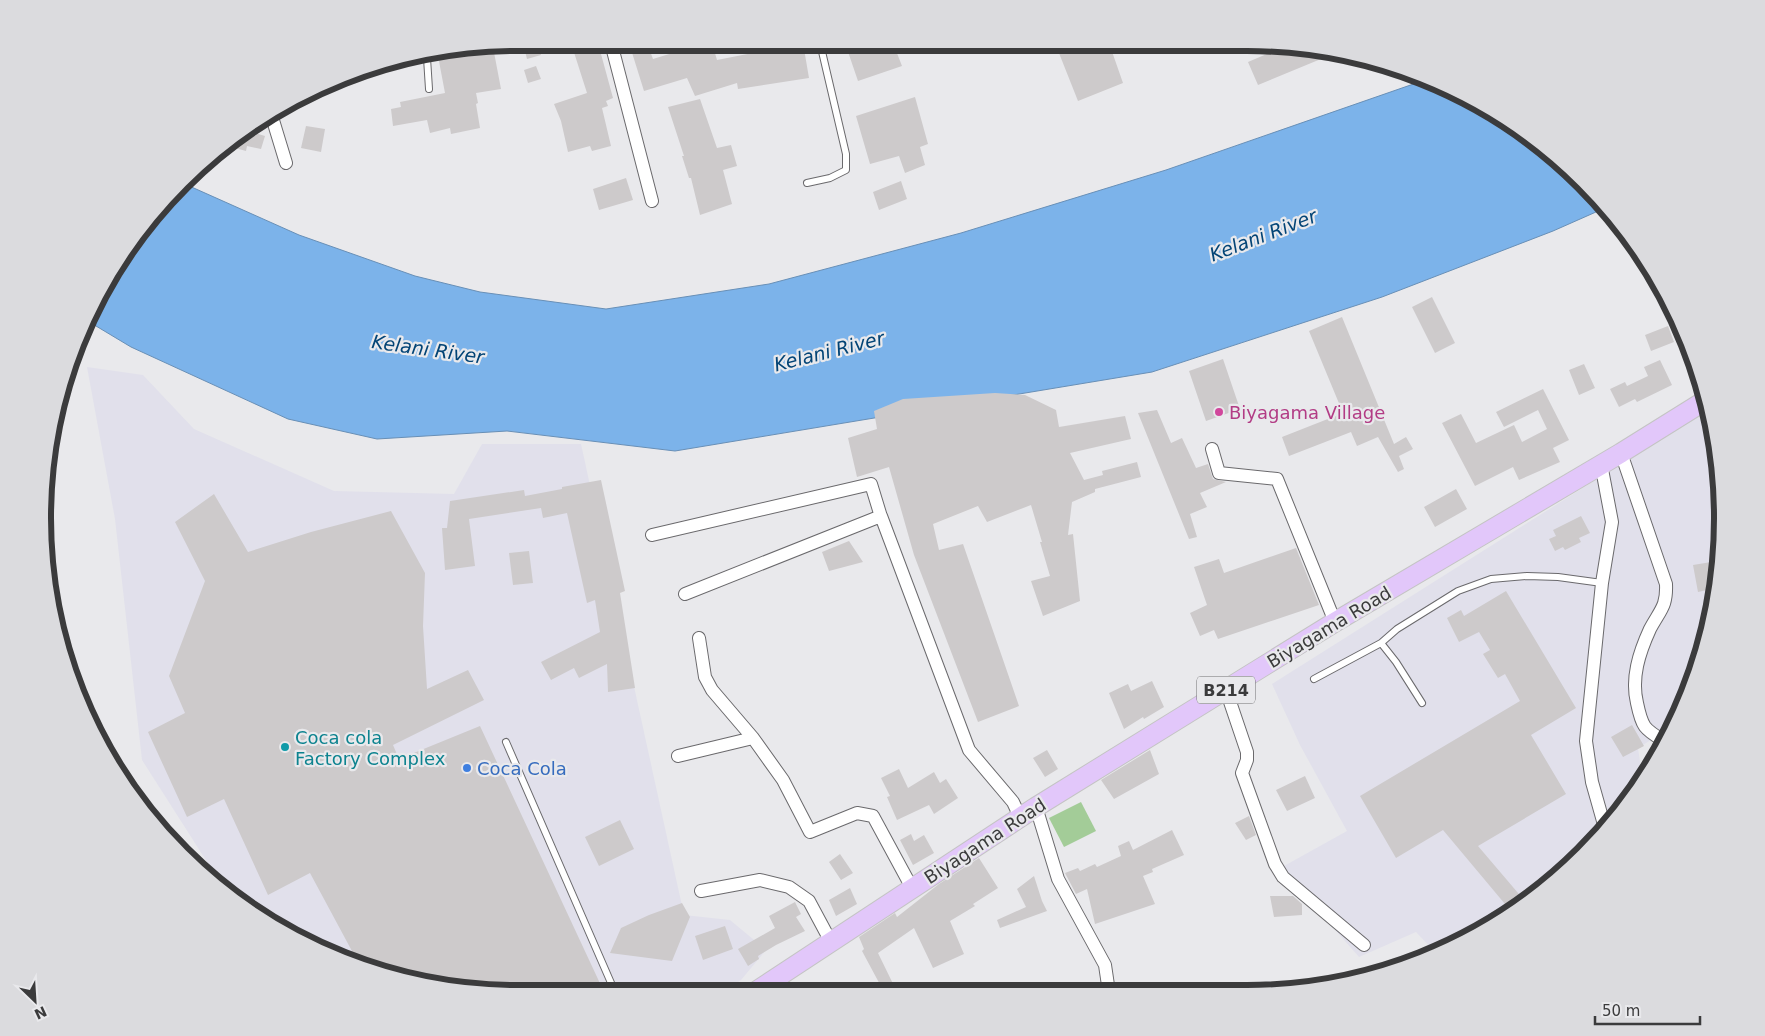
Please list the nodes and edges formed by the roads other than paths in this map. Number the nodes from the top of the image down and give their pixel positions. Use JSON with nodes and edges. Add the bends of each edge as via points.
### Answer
{"nodes":[{"id":1,"x":613,"y":51,"type":"edge"},
{"id":2,"x":822,"y":51,"type":"edge"},
{"id":3,"x":427,"y":60,"type":"edge"},
{"id":4,"x":428,"y":89,"type":"dead end"},
{"id":5,"x":273,"y":121,"type":"edge"},
{"id":6,"x":286,"y":163,"type":"dead end"},
{"id":7,"x":807,"y":183,"type":"dead end"},
{"id":8,"x":652,"y":201,"type":"dead end"},
{"id":9,"x":1700,"y":404,"type":"edge"},
{"id":10,"x":1212,"y":449,"type":"dead end"},
{"id":11,"x":1621,"y":453,"type":"junction"},
{"id":12,"x":1601,"y":464,"type":"junction"},
{"id":13,"x":882,"y":520,"type":"junction"},
{"id":14,"x":652,"y":535,"type":"dead end"},
{"id":15,"x":1602,"y":583,"type":"junction"},
{"id":16,"x":685,"y":594,"type":"dead end"},
{"id":17,"x":1335,"y":622,"type":"junction"},
{"id":18,"x":699,"y":638,"type":"dead end"},
{"id":19,"x":1381,"y":643,"type":"junction"},
{"id":20,"x":1314,"y":679,"type":"dead end"},
{"id":21,"x":1226,"y":690,"type":"junction"},
{"id":22,"x":1422,"y":703,"type":"dead end"},
{"id":23,"x":753,"y":738,"type":"junction"},
{"id":24,"x":1658,"y":738,"type":"edge"},
{"id":25,"x":506,"y":742,"type":"dead end"},
{"id":26,"x":678,"y":756,"type":"dead end"},
{"id":27,"x":1028,"y":812,"type":"junction"},
{"id":28,"x":1603,"y":820,"type":"edge"},
{"id":29,"x":912,"y":888,"type":"junction"},
{"id":30,"x":701,"y":891,"type":"dead end"},
{"id":31,"x":831,"y":942,"type":"junction"},
{"id":32,"x":1364,"y":945,"type":"dead end"},
{"id":33,"x":612,"y":985,"type":"edge"},
{"id":34,"x":766,"y":985,"type":"edge"},
{"id":35,"x":1108,"y":985,"type":"edge"}],
"edges":[{"from":1,"to":8,"type":"street"},
{"from":2,"to":7,"type":"lane","via":[[846,154],[846,170],[830,178]]},
{"from":3,"to":4,"type":"lane"},
{"from":5,"to":6,"type":"street"},
{"from":9,"to":11,"type":"main road","name":"Biyagama Road","number":"B214"},
{"from":10,"to":17,"type":"street","via":[[1219,473],[1277,480]]},
{"from":11,"to":12,"type":"main road","name":"Biyagama Road","number":"B214"},
{"from":11,"to":24,"type":"street","via":[[1666,584],[1667,598],[1650,629],[1634,680],[1639,716],[1646,730]]},
{"from":12,"to":15,"type":"street","via":[[1612,522]]},
{"from":12,"to":17,"type":"main road","name":"Biyagama Road","number":"B214"},
{"from":13,"to":14,"type":"street","via":[[871,484]]},
{"from":13,"to":16,"type":"street","via":[[880,516]]},
{"from":13,"to":27,"type":"street","via":[[969,750],[1013,802]]},
{"from":15,"to":19,"type":"lane","via":[[1558,577],[1492,579],[1458,591],[1397,629]]},
{"from":15,"to":28,"type":"street","via":[[1586,741],[1592,782]]},
{"from":17,"to":21,"type":"main road","name":"Biyagama Road","number":"B214"},
{"from":18,"to":23,"type":"street","via":[[705,677],[712,690]]},
{"from":19,"to":20,"type":"lane"},
{"from":19,"to":22,"type":"lane"},
{"from":21,"to":27,"type":"main road","name":"Biyagama Road","number":"B214"},
{"from":21,"to":32,"type":"street","via":[[1247,752],[1242,773],[1275,864],[1283,878]]},
{"from":23,"to":26,"type":"street"},
{"from":23,"to":29,"type":"street","via":[[783,780],[810,832],[857,813],[872,816]]},
{"from":25,"to":33,"type":"lane"},
{"from":27,"to":29,"type":"main road","name":"Biyagama Road","number":"B214"},
{"from":27,"to":35,"type":"street","via":[[1058,880],[1105,965]]},
{"from":29,"to":31,"type":"main road","name":"Biyagama Road","number":"B214"},
{"from":30,"to":31,"type":"street","via":[[760,880],[789,887],[809,901]]},
{"from":31,"to":34,"type":"main road","name":"Biyagama Road","number":"B214"}]}
